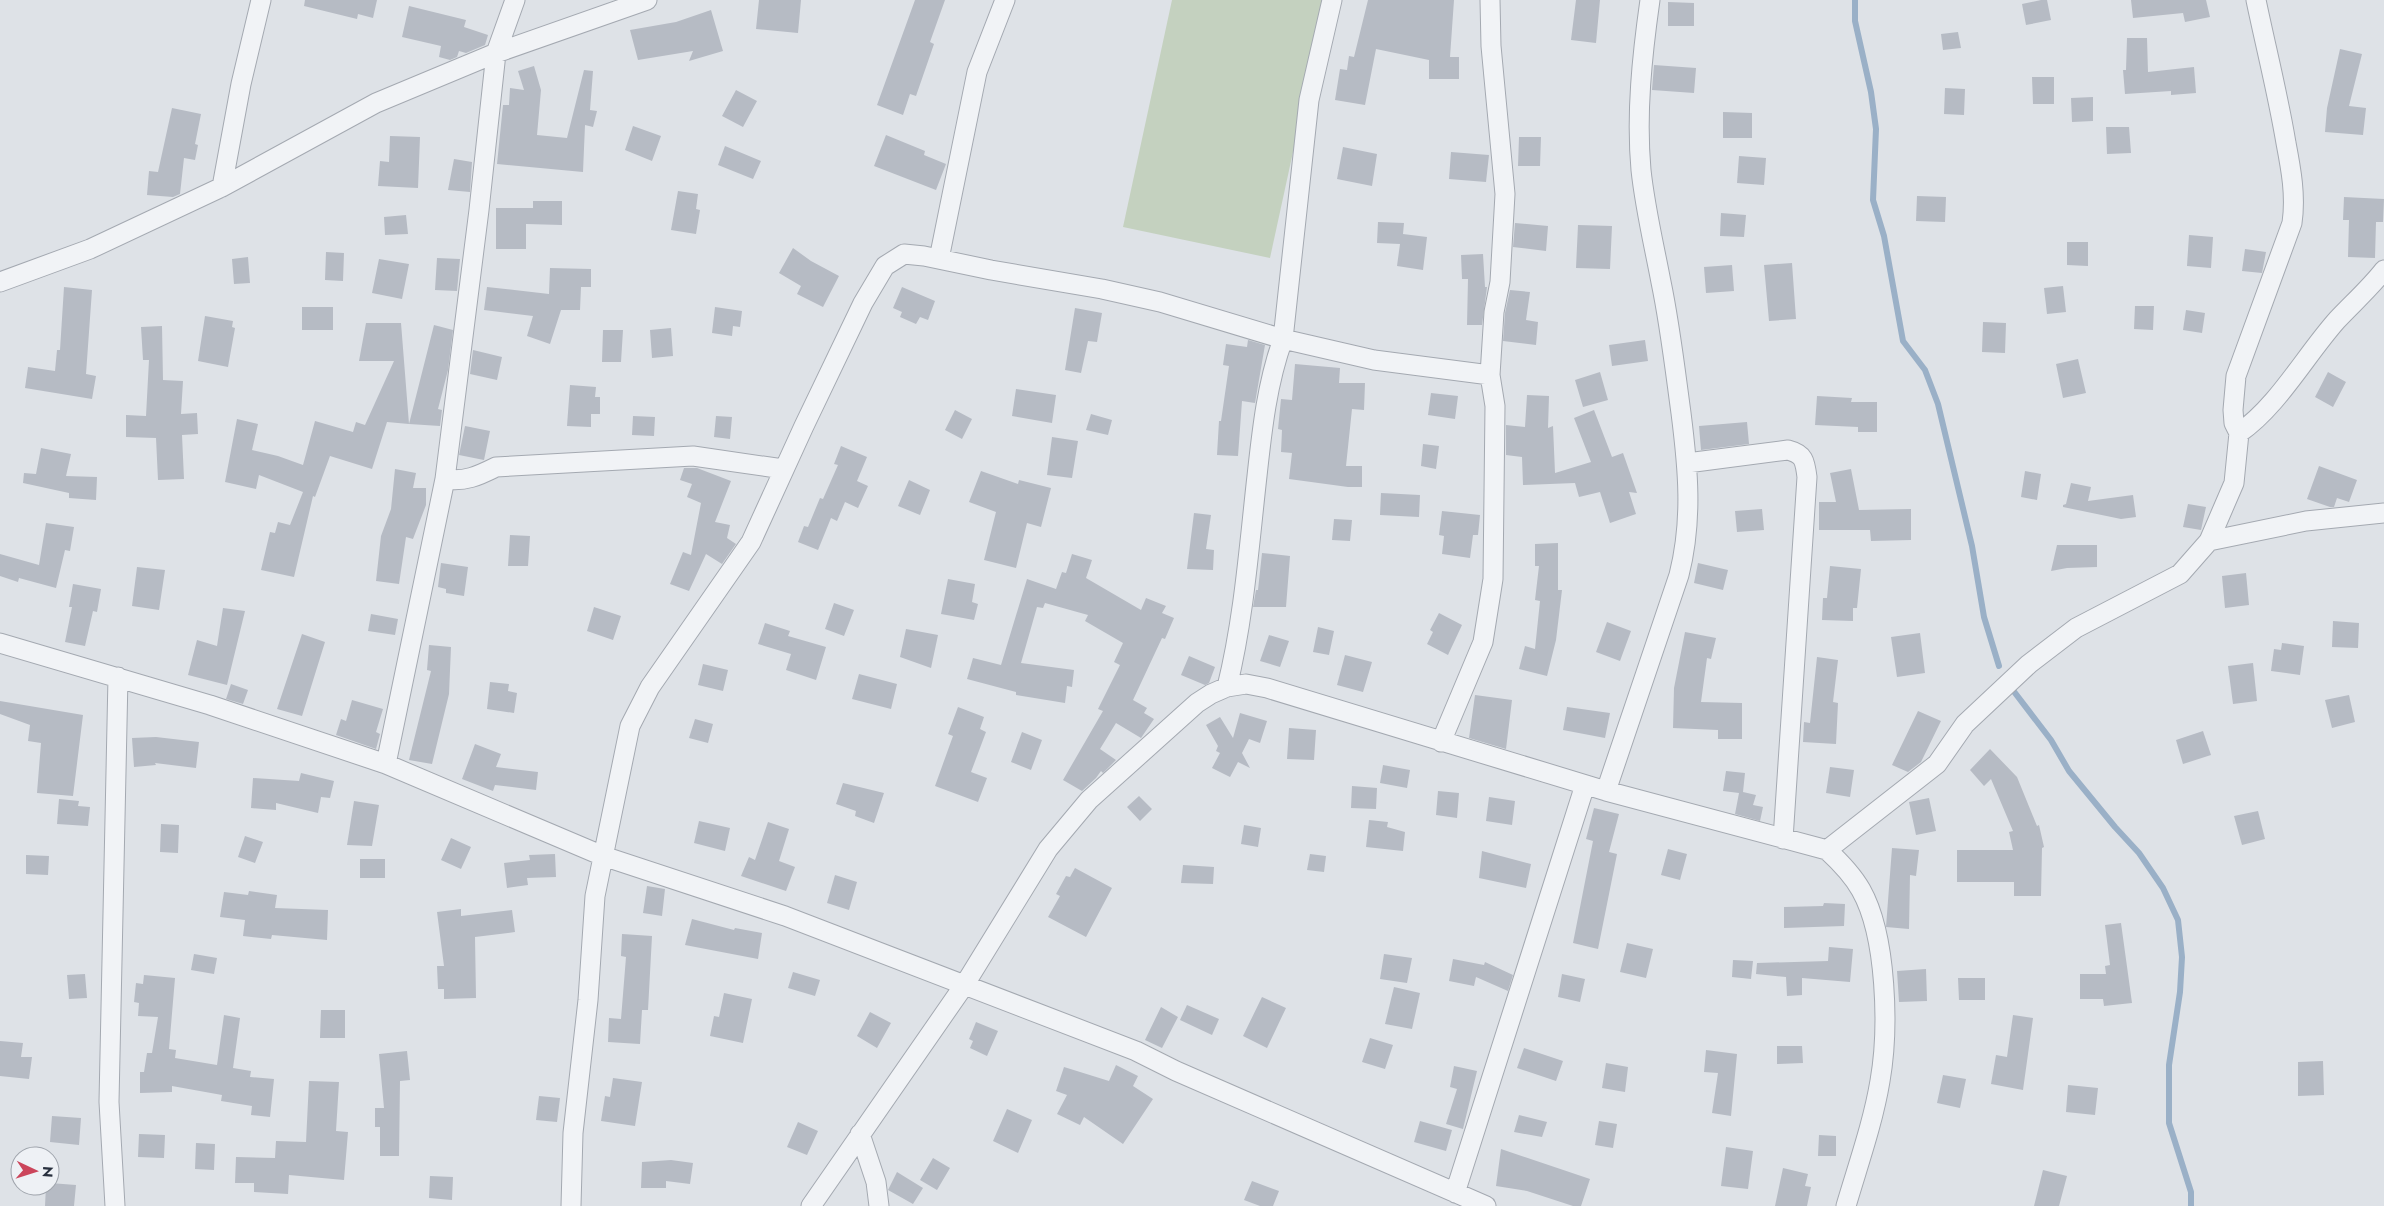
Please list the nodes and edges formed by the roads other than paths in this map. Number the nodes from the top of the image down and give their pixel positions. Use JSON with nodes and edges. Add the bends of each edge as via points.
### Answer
{"nodes":[{"id":1,"x":260,"y":0,"type":"edge"},
{"id":2,"x":515,"y":0,"type":"edge"},
{"id":3,"x":648,"y":0,"type":"edge"},
{"id":4,"x":1005,"y":0,"type":"edge"},
{"id":5,"x":1332,"y":0,"type":"edge"},
{"id":6,"x":1490,"y":0,"type":"edge"},
{"id":7,"x":1650,"y":0,"type":"edge"},
{"id":8,"x":2256,"y":0,"type":"edge"},
{"id":9,"x":496,"y":53,"type":"junction"},
{"id":10,"x":222,"y":187,"type":"junction"},
{"id":11,"x":939,"y":259,"type":"junction"},
{"id":12,"x":2384,"y":270,"type":"edge"},
{"id":13,"x":0,"y":282,"type":"edge"},
{"id":14,"x":1283,"y":339,"type":"junction"},
{"id":15,"x":1490,"y":375,"type":"junction"},
{"id":16,"x":2239,"y":434,"type":"junction"},
{"id":17,"x":1687,"y":462,"type":"junction"},
{"id":18,"x":783,"y":469,"type":"junction"},
{"id":19,"x":445,"y":479,"type":"junction"},
{"id":20,"x":2384,"y":514,"type":"edge"},
{"id":21,"x":2209,"y":541,"type":"junction"},
{"id":22,"x":0,"y":643,"type":"edge"},
{"id":23,"x":118,"y":677,"type":"junction"},
{"id":24,"x":1227,"y":687,"type":"junction"},
{"id":25,"x":1441,"y":742,"type":"junction"},
{"id":26,"x":386,"y":764,"type":"junction"},
{"id":27,"x":1586,"y":785,"type":"junction"},
{"id":28,"x":1606,"y":791,"type":"junction"},
{"id":29,"x":1783,"y":838,"type":"junction"},
{"id":30,"x":1827,"y":850,"type":"junction"},
{"id":31,"x":603,"y":856,"type":"junction"},
{"id":32,"x":965,"y":984,"type":"junction"},
{"id":33,"x":860,"y":1134,"type":"junction"},
{"id":34,"x":1455,"y":1193,"type":"junction"},
{"id":35,"x":115,"y":1206,"type":"edge"},
{"id":36,"x":571,"y":1206,"type":"edge"},
{"id":37,"x":811,"y":1206,"type":"edge"},
{"id":38,"x":879,"y":1206,"type":"edge"},
{"id":39,"x":1486,"y":1206,"type":"edge"},
{"id":40,"x":1846,"y":1206,"type":"edge"}],
"edges":[{"from":1,"to":10,"type":"street"},
{"from":2,"to":9,"type":"street"},
{"from":3,"to":9,"type":"street"},
{"from":4,"to":11,"type":"street","via":[[977,72]]},
{"from":5,"to":14,"type":"street","via":[[1309,100]]},
{"from":6,"to":15,"type":"street","via":[[1491,46],[1505,194]]},
{"from":7,"to":17,"type":"street","via":[[1641,82],[1641,169],[1670,328]]},
{"from":8,"to":16,"type":"street","via":[[2285,136],[2293,211],[2292,223],[2236,376],[2232,396],[2234,423]]},
{"from":9,"to":10,"type":"street","via":[[376,103]]},
{"from":9,"to":19,"type":"street"},
{"from":10,"to":13,"type":"street","via":[[90,249]]},
{"from":11,"to":14,"type":"street","via":[[1160,302]]},
{"from":11,"to":18,"type":"street","via":[[904,254],[885,266],[863,304]]},
{"from":12,"to":16,"type":"street","via":[[2337,320],[2261,414]]},
{"from":14,"to":15,"type":"street","via":[[1374,360]]},
{"from":14,"to":24,"type":"street","via":[[1274,364],[1261,434],[1238,643]]},
{"from":15,"to":25,"type":"street","via":[[1495,406],[1493,579],[1489,613],[1474,668]]},
{"from":16,"to":21,"type":"street","via":[[2234,483]]},
{"from":17,"to":28,"type":"street","via":[[1689,524],[1682,566]]},
{"from":17,"to":29,"type":"street","via":[[1788,450],[1799,453],[1805,461],[1807,477]]},
{"from":18,"to":19,"type":"street","via":[[693,456],[496,467],[471,479]]},
{"from":18,"to":31,"type":"street","via":[[751,542],[650,687],[630,726]]},
{"from":19,"to":26,"type":"street"},
{"from":20,"to":21,"type":"street","via":[[2306,520]]},
{"from":21,"to":30,"type":"street","via":[[2180,574],[2076,628],[2029,664],[1965,724],[1937,764]]},
{"from":22,"to":23,"type":"street"},
{"from":23,"to":26,"type":"street"},
{"from":23,"to":35,"type":"street","via":[[109,1102]]},
{"from":24,"to":25,"type":"street","via":[[1246,684],[1267,688]]},
{"from":24,"to":32,"type":"street","via":[[1197,703],[1090,800],[1048,849]]},
{"from":25,"to":27,"type":"street"},
{"from":26,"to":31,"type":"street"},
{"from":27,"to":28,"type":"street"},
{"from":27,"to":34,"type":"street"},
{"from":28,"to":29,"type":"street"},
{"from":29,"to":30,"type":"street"},
{"from":30,"to":40,"type":"street","via":[[1846,868],[1862,892],[1875,932],[1884,1001],[1880,1081]]},
{"from":31,"to":32,"type":"street","via":[[785,916]]},
{"from":31,"to":36,"type":"street","via":[[595,896],[588,1000],[573,1133]]},
{"from":32,"to":33,"type":"street"},
{"from":32,"to":34,"type":"street","via":[[1136,1051]]},
{"from":33,"to":37,"type":"street"},
{"from":33,"to":38,"type":"street","via":[[876,1182]]},
{"from":34,"to":39,"type":"street"}]}
